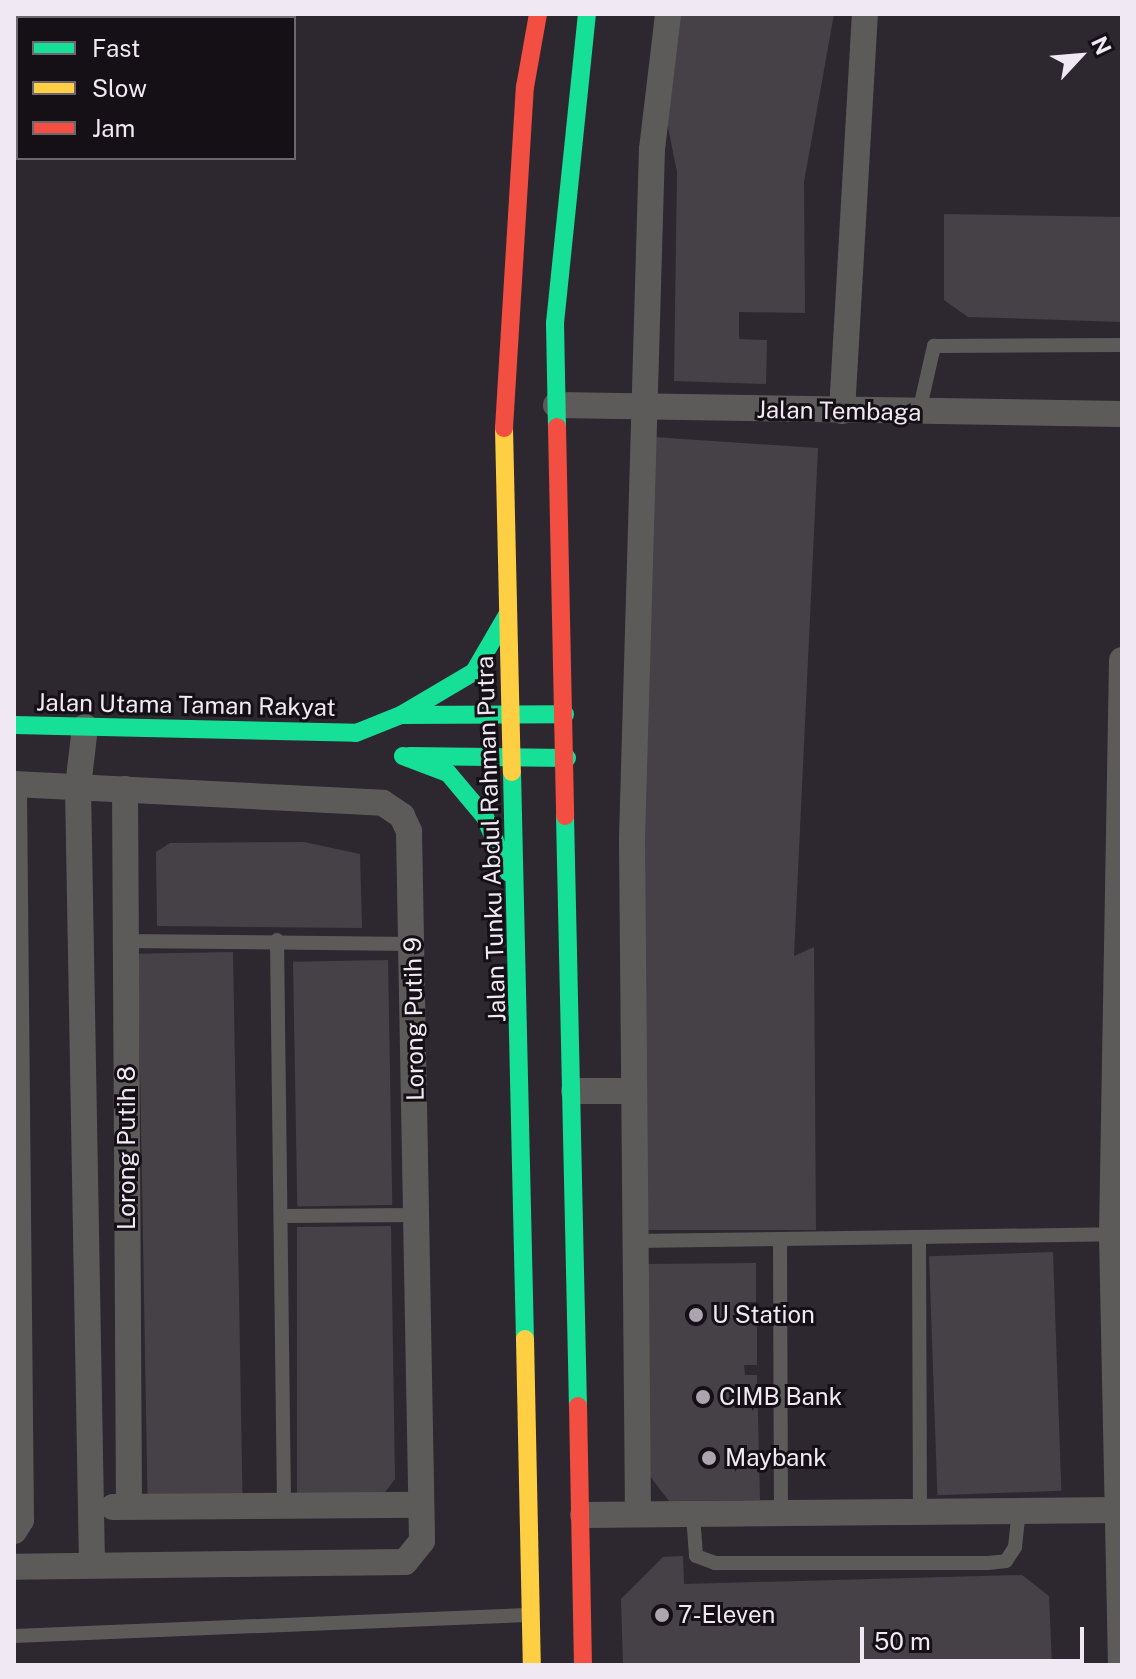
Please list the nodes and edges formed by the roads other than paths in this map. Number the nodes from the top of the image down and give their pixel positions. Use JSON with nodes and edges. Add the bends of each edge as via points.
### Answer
{"nodes":[{"id":1,"x":538,"y":14,"type":"edge"},
{"id":2,"x":587,"y":14,"type":"edge"},
{"id":3,"x":668,"y":14,"type":"edge"},
{"id":4,"x":865,"y":14,"type":"edge"},
{"id":5,"x":1122,"y":345,"type":"edge"},
{"id":6,"x":556,"y":405,"type":"junction"},
{"id":7,"x":646,"y":406,"type":"junction"},
{"id":8,"x":842,"y":411,"type":"junction"},
{"id":9,"x":919,"y":412,"type":"junction"},
{"id":10,"x":1122,"y":414,"type":"edge"},
{"id":11,"x":507,"y":614,"type":"junction"},
{"id":12,"x":1122,"y":660,"type":"edge"},
{"id":13,"x":565,"y":714,"type":"junction"},
{"id":14,"x":401,"y":715,"type":"junction"},
{"id":15,"x":513,"y":715,"type":"junction"},
{"id":16,"x":14,"y":725,"type":"edge"},
{"id":17,"x":85,"y":727,"type":"junction"},
{"id":18,"x":356,"y":733,"type":"junction"},
{"id":19,"x":403,"y":756,"type":"junction"},
{"id":20,"x":567,"y":758,"type":"junction"},
{"id":21,"x":514,"y":759,"type":"junction"},
{"id":22,"x":14,"y":784,"type":"edge"},
{"id":23,"x":78,"y":787,"type":"junction"},
{"id":24,"x":125,"y":789,"type":"junction"},
{"id":25,"x":14,"y":794,"type":"edge"},
{"id":26,"x":518,"y":895,"type":"junction"},
{"id":27,"x":15,"y":936,"type":"edge"},
{"id":28,"x":277,"y":940,"type":"junction"},
{"id":29,"x":125,"y":941,"type":"junction"},
{"id":30,"x":412,"y":944,"type":"junction"},
{"id":31,"x":574,"y":1091,"type":"junction"},
{"id":32,"x":630,"y":1091,"type":"junction"},
{"id":33,"x":1117,"y":1178,"type":"edge"},
{"id":34,"x":418,"y":1215,"type":"junction"},
{"id":35,"x":281,"y":1216,"type":"junction"},
{"id":36,"x":1112,"y":1234,"type":"junction"},
{"id":37,"x":919,"y":1237,"type":"junction"},
{"id":38,"x":780,"y":1239,"type":"junction"},
{"id":39,"x":633,"y":1241,"type":"junction"},
{"id":40,"x":421,"y":1505,"type":"junction"},
{"id":41,"x":129,"y":1506,"type":"junction"},
{"id":42,"x":284,"y":1506,"type":"junction"},
{"id":43,"x":92,"y":1507,"type":"junction"},
{"id":44,"x":1118,"y":1510,"type":"junction"},
{"id":45,"x":1019,"y":1511,"type":"junction"},
{"id":46,"x":920,"y":1512,"type":"junction"},
{"id":47,"x":781,"y":1513,"type":"junction"},
{"id":48,"x":638,"y":1514,"type":"junction"},
{"id":49,"x":693,"y":1514,"type":"junction"},
{"id":50,"x":583,"y":1515,"type":"junction"},
{"id":51,"x":14,"y":1531,"type":"edge"},
{"id":52,"x":92,"y":1563,"type":"junction"},
{"id":53,"x":14,"y":1567,"type":"edge"},
{"id":54,"x":532,"y":1615,"type":"junction"},
{"id":55,"x":14,"y":1636,"type":"edge"},
{"id":56,"x":532,"y":1665,"type":"edge"},
{"id":57,"x":583,"y":1665,"type":"edge"},
{"id":58,"x":1121,"y":1665,"type":"edge"}],
"edges":[{"from":1,"to":11,"type":"main road","name":"Jalan Tunku Abdul Rahman Putra","via":[[504,325]]},
{"from":2,"to":6,"type":"main road","via":[[567,169]]},
{"from":3,"to":7,"type":"street","via":[[652,149]]},
{"from":4,"to":8,"type":"street"},
{"from":5,"to":9,"type":"lane","via":[[934,346]]},
{"from":6,"to":7,"type":"street","name":"Jalan Tembaga"},
{"from":6,"to":13,"type":"main road"},
{"from":7,"to":8,"type":"street","name":"Jalan Tembaga"},
{"from":7,"to":32,"type":"street"},
{"from":8,"to":9,"type":"street","name":"Jalan Tembaga"},
{"from":9,"to":10,"type":"street","name":"Jalan Tembaga"},
{"from":11,"to":14,"type":"main road","via":[[474,672]]},
{"from":11,"to":15,"type":"main road","name":"Jalan Tunku Abdul Rahman Putra"},
{"from":12,"to":33,"type":"street"},
{"from":13,"to":15,"type":"main road","name":"Jalan Utama Taman Rakyat"},
{"from":13,"to":20,"type":"main road"},
{"from":14,"to":15,"type":"main road","name":"Jalan Utama Taman Rakyat"},
{"from":14,"to":18,"type":"main road","name":"Jalan Utama Taman Rakyat"},
{"from":15,"to":20,"type":"main road"},
{"from":15,"to":21,"type":"main road","name":"Jalan Tunku Abdul Rahman Putra"},
{"from":16,"to":17,"type":"main road","name":"Jalan Utama Taman Rakyat"},
{"from":17,"to":18,"type":"main road","name":"Jalan Utama Taman Rakyat"},
{"from":17,"to":23,"type":"street"},
{"from":18,"to":19,"type":"main road","name":"Jalan Utama Taman Rakyat"},
{"from":19,"to":21,"type":"main road","name":"Jalan Utama Taman Rakyat"},
{"from":19,"to":26,"type":"main road","via":[[448,773],[485,817]]},
{"from":20,"to":21,"type":"main road","name":"Jalan Utama Taman Rakyat"},
{"from":20,"to":31,"type":"main road"},
{"from":21,"to":26,"type":"main road","name":"Jalan Tunku Abdul Rahman Putra"},
{"from":22,"to":23,"type":"street","name":"Lorong Putih 9"},
{"from":23,"to":24,"type":"street","name":"Lorong Putih 9"},
{"from":23,"to":43,"type":"street"},
{"from":24,"to":29,"type":"street","name":"Lorong Putih 8"},
{"from":24,"to":30,"type":"street","name":"Lorong Putih 9","via":[[383,803],[409,831]]},
{"from":25,"to":27,"type":"street"},
{"from":26,"to":54,"type":"main road","name":"Jalan Tunku Abdul Rahman Putra"},
{"from":27,"to":51,"type":"street","via":[[21,1520]]},
{"from":28,"to":29,"type":"lane"},
{"from":28,"to":30,"type":"lane"},
{"from":28,"to":35,"type":"lane"},
{"from":29,"to":41,"type":"street","name":"Lorong Putih 8"},
{"from":30,"to":34,"type":"street","name":"Lorong Putih 9"},
{"from":31,"to":32,"type":"street"},
{"from":31,"to":50,"type":"main road"},
{"from":32,"to":39,"type":"street"},
{"from":33,"to":36,"type":"street"},
{"from":34,"to":35,"type":"lane"},
{"from":34,"to":40,"type":"street","name":"Lorong Putih 9"},
{"from":35,"to":42,"type":"lane"},
{"from":36,"to":37,"type":"lane"},
{"from":36,"to":44,"type":"street"},
{"from":37,"to":38,"type":"lane"},
{"from":37,"to":46,"type":"lane"},
{"from":38,"to":39,"type":"lane"},
{"from":38,"to":47,"type":"lane"},
{"from":39,"to":48,"type":"street"},
{"from":40,"to":42,"type":"street"},
{"from":40,"to":52,"type":"street","name":"Lorong Putih 9","via":[[422,1541],[405,1562]]},
{"from":41,"to":42,"type":"street"},
{"from":41,"to":43,"type":"street"},
{"from":43,"to":52,"type":"street"},
{"from":44,"to":45,"type":"street"},
{"from":44,"to":58,"type":"street"},
{"from":45,"to":46,"type":"street"},
{"from":45,"to":49,"type":"lane","via":[[1015,1547],[1006,1561],[988,1563],[715,1563],[696,1556]]},
{"from":46,"to":47,"type":"street"},
{"from":47,"to":49,"type":"street"},
{"from":48,"to":49,"type":"street"},
{"from":48,"to":50,"type":"street"},
{"from":50,"to":57,"type":"main road"},
{"from":52,"to":53,"type":"street"},
{"from":54,"to":55,"type":"lane"},
{"from":54,"to":56,"type":"main road","name":"Jalan Tunku Abdul Rahman Putra"}]}
